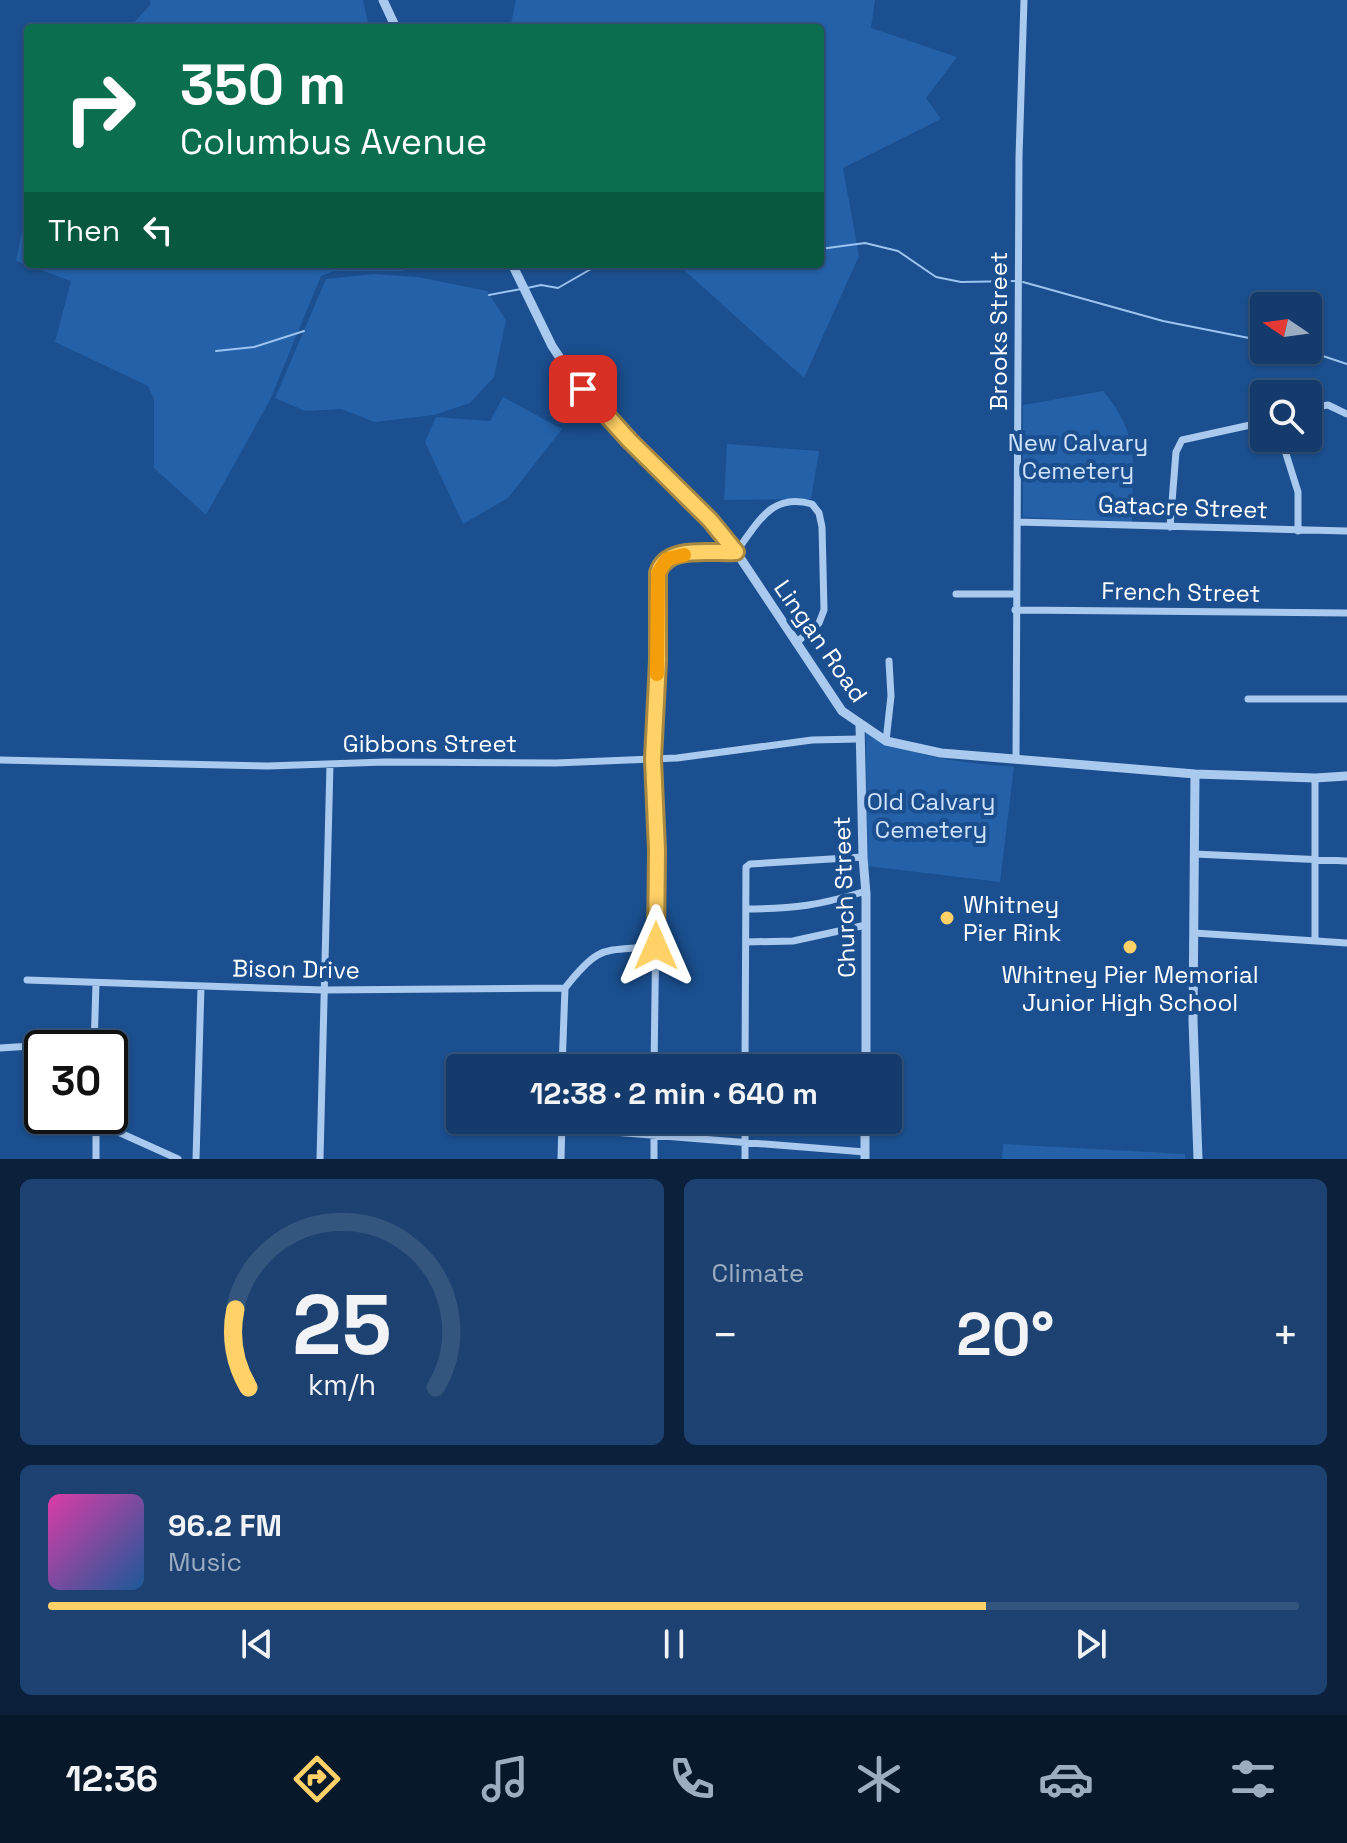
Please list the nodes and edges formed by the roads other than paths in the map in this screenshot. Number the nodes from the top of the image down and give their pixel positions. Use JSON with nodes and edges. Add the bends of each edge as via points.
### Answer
{"nodes":[{"id":1,"x":383,"y":0,"type":"edge"},
{"id":2,"x":1024,"y":0,"type":"edge"},
{"id":3,"x":394,"y":24,"type":"edge"},
{"id":4,"x":514,"y":268,"type":"edge"},
{"id":5,"x":1322,"y":406,"type":"edge"},
{"id":6,"x":1347,"y":414,"type":"edge"},
{"id":7,"x":1250,"y":425,"type":"edge"},
{"id":8,"x":1285,"y":452,"type":"edge"},
{"id":9,"x":1017,"y":522,"type":"junction"},
{"id":10,"x":1170,"y":527,"type":"junction"},
{"id":11,"x":1298,"y":531,"type":"junction"},
{"id":12,"x":1347,"y":531,"type":"edge"},
{"id":13,"x":736,"y":552,"type":"junction"},
{"id":14,"x":956,"y":594,"type":"dead end"},
{"id":15,"x":1015,"y":594,"type":"junction"},
{"id":16,"x":1015,"y":610,"type":"junction"},
{"id":17,"x":1347,"y":613,"type":"edge"},
{"id":18,"x":796,"y":643,"type":"junction"},
{"id":19,"x":889,"y":661,"type":"dead end"},
{"id":20,"x":1248,"y":699,"type":"dead end"},
{"id":21,"x":1347,"y":699,"type":"edge"},
{"id":22,"x":860,"y":725,"type":"junction"},
{"id":23,"x":859,"y":739,"type":"junction"},
{"id":24,"x":886,"y":741,"type":"junction"},
{"id":25,"x":653,"y":759,"type":"junction"},
{"id":26,"x":1016,"y":759,"type":"junction"},
{"id":27,"x":0,"y":760,"type":"edge"},
{"id":28,"x":330,"y":764,"type":"junction"},
{"id":29,"x":1195,"y":774,"type":"junction"},
{"id":30,"x":1347,"y":776,"type":"edge"},
{"id":31,"x":1315,"y":778,"type":"junction"},
{"id":32,"x":1194,"y":854,"type":"junction"},
{"id":33,"x":863,"y":857,"type":"junction"},
{"id":34,"x":1315,"y":859,"type":"junction"},
{"id":35,"x":1347,"y":861,"type":"edge"},
{"id":36,"x":866,"y":891,"type":"junction"},
{"id":37,"x":746,"y":909,"type":"junction"},
{"id":38,"x":866,"y":925,"type":"junction"},
{"id":39,"x":1194,"y":933,"type":"junction"},
{"id":40,"x":1315,"y":940,"type":"junction"},
{"id":41,"x":746,"y":942,"type":"junction"},
{"id":42,"x":1347,"y":943,"type":"edge"},
{"id":43,"x":656,"y":946,"type":"junction"},
{"id":44,"x":27,"y":980,"type":"dead end"},
{"id":45,"x":96,"y":983,"type":"junction"},
{"id":46,"x":201,"y":987,"type":"junction"},
{"id":47,"x":565,"y":988,"type":"junction"},
{"id":48,"x":323,"y":990,"type":"junction"},
{"id":49,"x":94,"y":1030,"type":"edge"},
{"id":50,"x":24,"y":1047,"type":"edge"},
{"id":51,"x":0,"y":1048,"type":"edge"},
{"id":52,"x":563,"y":1054,"type":"edge"},
{"id":53,"x":654,"y":1054,"type":"edge"},
{"id":54,"x":745,"y":1054,"type":"edge"},
{"id":55,"x":866,"y":1054,"type":"edge"},
{"id":56,"x":96,"y":1134,"type":"edge"},
{"id":57,"x":127,"y":1134,"type":"edge"},
{"id":58,"x":562,"y":1134,"type":"edge"},
{"id":59,"x":633,"y":1134,"type":"edge"},
{"id":60,"x":745,"y":1134,"type":"edge"},
{"id":61,"x":865,"y":1134,"type":"edge"},
{"id":62,"x":654,"y":1137,"type":"junction"},
{"id":63,"x":745,"y":1143,"type":"junction"},
{"id":64,"x":865,"y":1155,"type":"edge"},
{"id":65,"x":96,"y":1159,"type":"edge"},
{"id":66,"x":178,"y":1159,"type":"edge"},
{"id":67,"x":196,"y":1159,"type":"edge"},
{"id":68,"x":320,"y":1159,"type":"edge"},
{"id":69,"x":561,"y":1159,"type":"edge"},
{"id":70,"x":654,"y":1159,"type":"edge"},
{"id":71,"x":745,"y":1159,"type":"edge"},
{"id":72,"x":1198,"y":1159,"type":"edge"}],
"edges":[{"from":1,"to":3,"type":"street"},
{"from":2,"to":9,"type":"street","name":"Brooks Street"},
{"from":4,"to":13,"type":"street","name":"Lingan Road","via":[[572,376]]},
{"from":5,"to":6,"type":"street"},
{"from":7,"to":10,"type":"street","via":[[1182,440],[1176,452]]},
{"from":8,"to":11,"type":"street","via":[[1298,492]]},
{"from":9,"to":10,"type":"street","name":"Gatacre Street"},
{"from":9,"to":15,"type":"street","name":"Brooks Street"},
{"from":10,"to":11,"type":"street","name":"Gatacre Street"},
{"from":11,"to":12,"type":"street","name":"Gatacre Street"},
{"from":13,"to":18,"type":"street","name":"Lingan Road"},
{"from":13,"to":18,"type":"street","via":[[777,504],[805,502],[818,511],[823,614]]},
{"from":13,"to":25,"type":"street","via":[[675,555],[659,567]]},
{"from":14,"to":15,"type":"street"},
{"from":15,"to":16,"type":"street","name":"Brooks Street"},
{"from":16,"to":17,"type":"street","name":"French Street"},
{"from":16,"to":26,"type":"street","name":"Brooks Street"},
{"from":18,"to":22,"type":"street","name":"Lingan Road","via":[[842,711]]},
{"from":19,"to":24,"type":"street"},
{"from":20,"to":21,"type":"street"},
{"from":22,"to":23,"type":"street","name":"Church Street"},
{"from":22,"to":24,"type":"street","name":"Lingan Road"},
{"from":23,"to":25,"type":"street","name":"Gibbons Street"},
{"from":23,"to":33,"type":"street","name":"Church Street"},
{"from":24,"to":26,"type":"street","name":"Lingan Road","via":[[941,753]]},
{"from":25,"to":28,"type":"street","name":"Gibbons Street"},
{"from":25,"to":43,"type":"street"},
{"from":26,"to":29,"type":"street","name":"Lingan Road"},
{"from":27,"to":28,"type":"street","name":"Gibbons Street"},
{"from":28,"to":48,"type":"street"},
{"from":29,"to":31,"type":"street","name":"Lingan Road"},
{"from":29,"to":32,"type":"street"},
{"from":30,"to":31,"type":"street","name":"Lingan Road"},
{"from":31,"to":34,"type":"street"},
{"from":32,"to":34,"type":"street"},
{"from":32,"to":39,"type":"street"},
{"from":33,"to":36,"type":"street","name":"Church Street"},
{"from":33,"to":37,"type":"street","via":[[748,865]]},
{"from":34,"to":35,"type":"street"},
{"from":34,"to":40,"type":"street"},
{"from":36,"to":37,"type":"street","via":[[796,909]]},
{"from":36,"to":38,"type":"street","name":"Church Street"},
{"from":37,"to":41,"type":"street"},
{"from":38,"to":41,"type":"street","via":[[793,941]]},
{"from":38,"to":55,"type":"street","name":"Church Street"},
{"from":39,"to":40,"type":"street"},
{"from":39,"to":72,"type":"street"},
{"from":40,"to":42,"type":"street"},
{"from":41,"to":54,"type":"street"},
{"from":43,"to":47,"type":"street","via":[[601,952]]},
{"from":43,"to":53,"type":"street"},
{"from":44,"to":45,"type":"street","name":"Bison Drive"},
{"from":45,"to":46,"type":"street","name":"Bison Drive"},
{"from":45,"to":49,"type":"street"},
{"from":46,"to":48,"type":"street","name":"Bison Drive"},
{"from":46,"to":67,"type":"street"},
{"from":47,"to":48,"type":"street","name":"Bison Drive"},
{"from":47,"to":52,"type":"street"},
{"from":48,"to":68,"type":"street"},
{"from":50,"to":51,"type":"street"},
{"from":56,"to":65,"type":"street"},
{"from":57,"to":66,"type":"street"},
{"from":58,"to":69,"type":"street"},
{"from":59,"to":62,"type":"street"},
{"from":60,"to":63,"type":"street"},
{"from":61,"to":64,"type":"street"},
{"from":62,"to":63,"type":"street"},
{"from":62,"to":70,"type":"street"},
{"from":63,"to":64,"type":"street"},
{"from":63,"to":71,"type":"street"}]}
